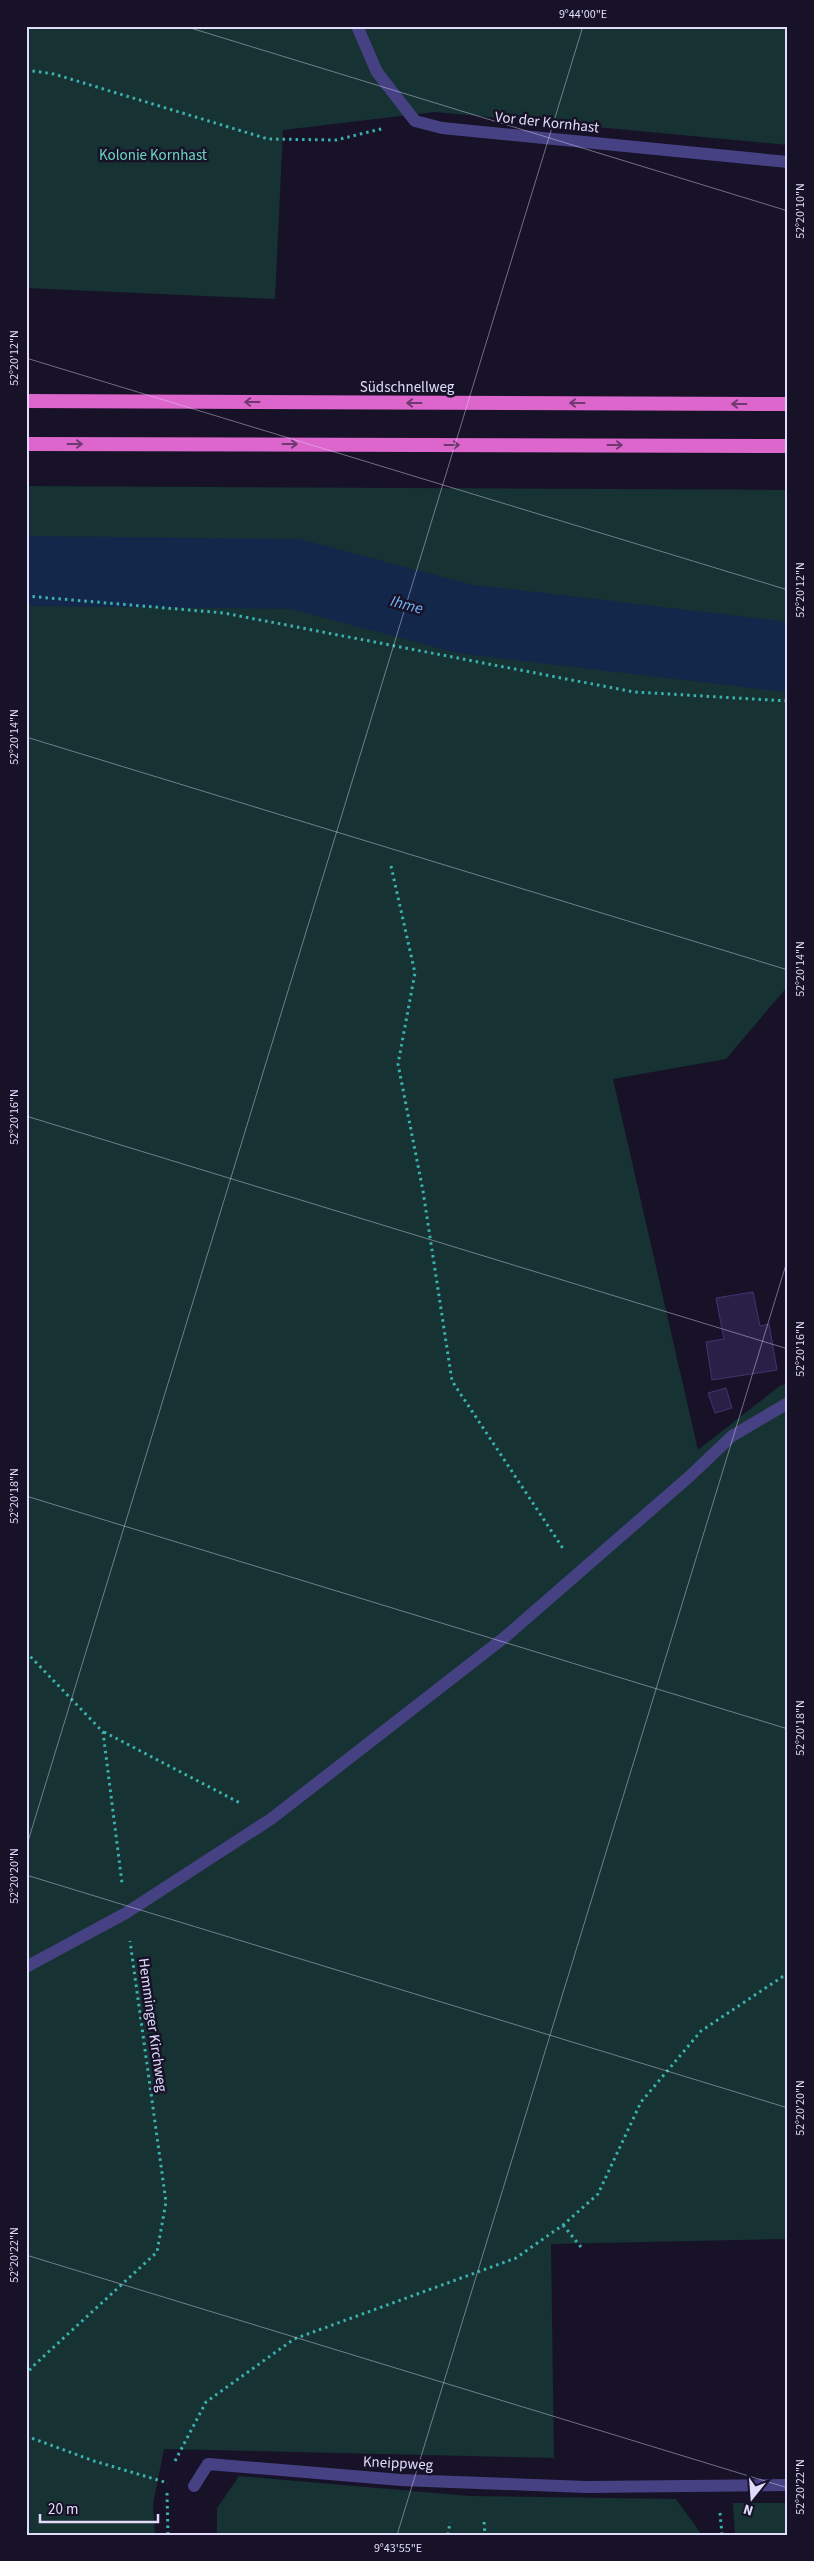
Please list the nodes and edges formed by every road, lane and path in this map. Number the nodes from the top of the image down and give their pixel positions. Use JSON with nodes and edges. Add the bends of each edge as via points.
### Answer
{"nodes":[{"id":1,"x":357,"y":26,"type":"edge"},
{"id":2,"x":26,"y":70,"type":"edge"},
{"id":3,"x":415,"y":121,"type":"junction"},
{"id":4,"x":788,"y":162,"type":"edge"},
{"id":5,"x":26,"y":401,"type":"edge"},
{"id":6,"x":788,"y":404,"type":"edge"},
{"id":7,"x":26,"y":444,"type":"edge"},
{"id":8,"x":788,"y":446,"type":"edge"},
{"id":9,"x":26,"y":596,"type":"edge"},
{"id":10,"x":788,"y":701,"type":"edge"},
{"id":11,"x":391,"y":866,"type":"dead end"},
{"id":12,"x":788,"y":1403,"type":"edge"},
{"id":13,"x":579,"y":1573,"type":"junction"},
{"id":14,"x":26,"y":1652,"type":"edge"},
{"id":15,"x":103,"y":1732,"type":"junction"},
{"id":16,"x":271,"y":1819,"type":"junction"},
{"id":17,"x":126,"y":1913,"type":"junction"},
{"id":18,"x":26,"y":1967,"type":"edge"},
{"id":19,"x":788,"y":1973,"type":"edge"},
{"id":20,"x":563,"y":2226,"type":"junction"},
{"id":21,"x":582,"y":2247,"type":"dead end"},
{"id":22,"x":26,"y":2376,"type":"edge"},
{"id":23,"x":26,"y":2436,"type":"edge"},
{"id":24,"x":173,"y":2465,"type":"dead end"},
{"id":25,"x":170,"y":2474,"type":"dead end"},
{"id":26,"x":167,"y":2483,"type":"junction"},
{"id":27,"x":788,"y":2485,"type":"edge"},
{"id":28,"x":194,"y":2486,"type":"joint"},
{"id":29,"x":450,"y":2522,"type":"dead end"},
{"id":30,"x":484,"y":2522,"type":"dead end"},
{"id":31,"x":721,"y":2524,"type":"dead end"},
{"id":32,"x":168,"y":2535,"type":"edge"},
{"id":33,"x":448,"y":2535,"type":"edge"},
{"id":34,"x":485,"y":2535,"type":"edge"},
{"id":35,"x":722,"y":2535,"type":"edge"}],
"edges":[{"from":1,"to":3,"type":"street","via":[[377,72]]},
{"from":2,"to":3,"type":"path","via":[[54,74],[268,138],[336,140]]},
{"from":3,"to":4,"type":"street","name":"Vor der Kornhast","via":[[442,128]]},
{"from":6,"to":5,"type":"highway","name":"Südschnellweg","one_way":true},
{"from":7,"to":8,"type":"highway","one_way":true},
{"from":9,"to":10,"type":"path","via":[[224,613],[634,692]]},
{"from":11,"to":13,"type":"path","via":[[415,972],[398,1064],[423,1192],[452,1381]]},
{"from":12,"to":13,"type":"street","via":[[732,1436]]},
{"from":13,"to":16,"type":"street","via":[[506,1637]]},
{"from":14,"to":15,"type":"path"},
{"from":15,"to":16,"type":"path"},
{"from":15,"to":17,"type":"path","name":"Hemminger Kirchweg"},
{"from":16,"to":17,"type":"street"},
{"from":17,"to":18,"type":"street"},
{"from":17,"to":22,"type":"path","name":"Hemminger Kirchweg","via":[[166,2202],[157,2252]]},
{"from":19,"to":20,"type":"path","via":[[700,2031],[641,2102],[598,2194]]},
{"from":20,"to":21,"type":"path"},
{"from":20,"to":24,"type":"path","via":[[516,2258],[294,2339],[206,2402]]},
{"from":23,"to":26,"type":"path"},
{"from":25,"to":26,"type":"path"},
{"from":26,"to":28,"type":"path"},
{"from":26,"to":32,"type":"path"},
{"from":27,"to":28,"type":"street","name":"Kneippweg","via":[[586,2487],[401,2480],[208,2464]]},
{"from":29,"to":33,"type":"path"},
{"from":30,"to":34,"type":"path"},
{"from":31,"to":35,"type":"path"}]}
